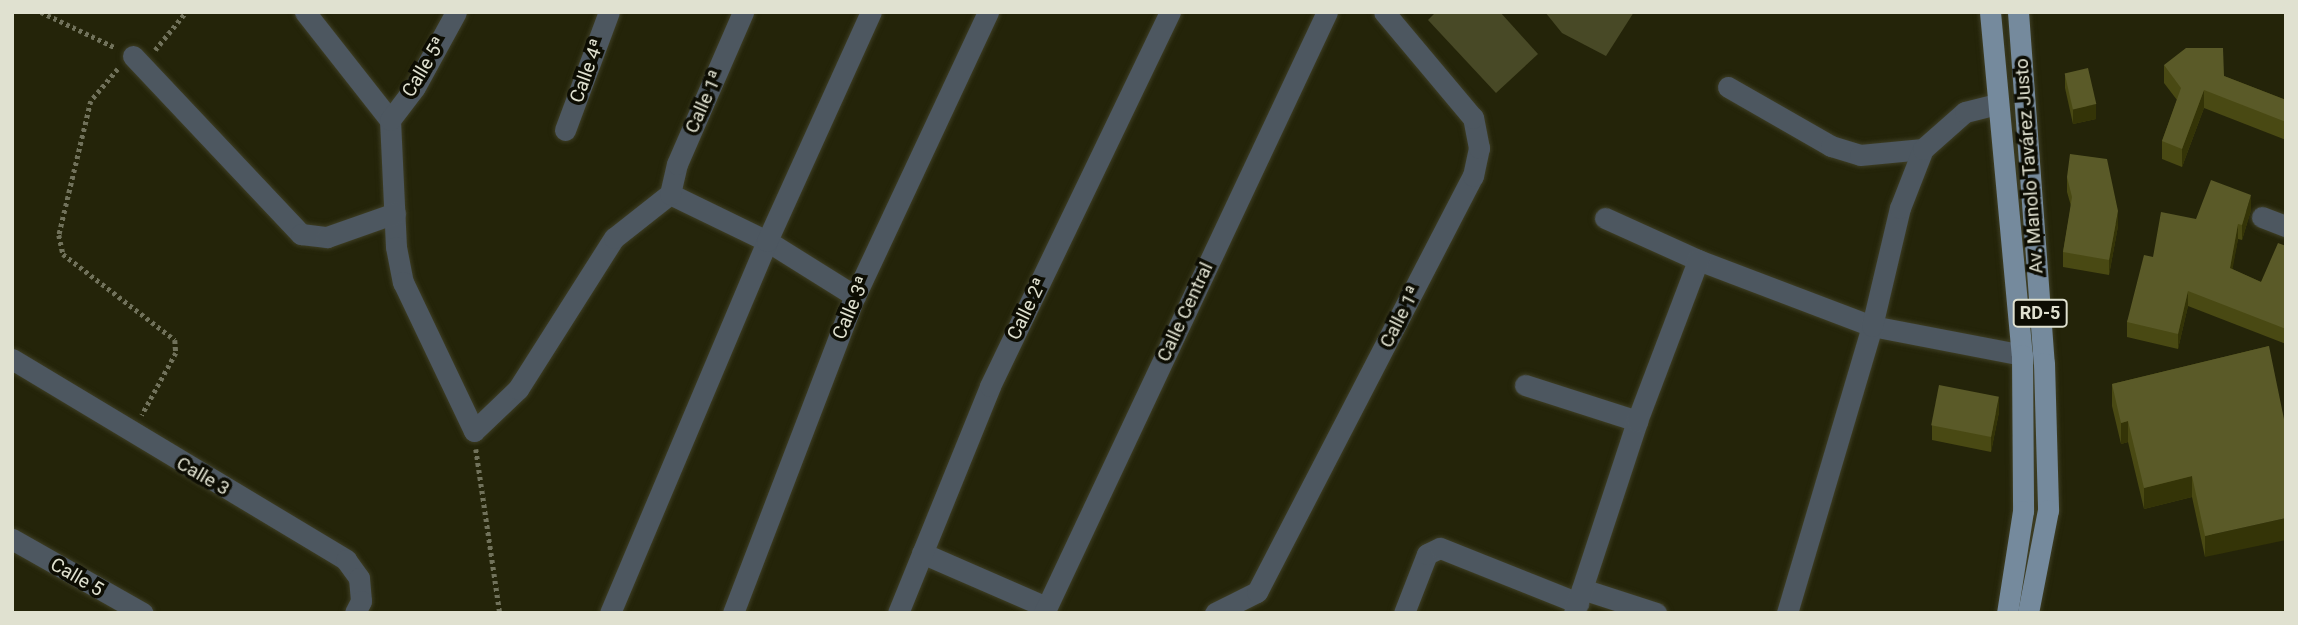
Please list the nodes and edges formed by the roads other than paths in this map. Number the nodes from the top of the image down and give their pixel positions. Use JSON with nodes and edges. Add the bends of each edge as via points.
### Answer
{"nodes":[{"id":1,"x":305,"y":12,"type":"edge"},
{"id":2,"x":456,"y":12,"type":"edge"},
{"id":3,"x":609,"y":12,"type":"edge"},
{"id":4,"x":743,"y":12,"type":"edge"},
{"id":5,"x":871,"y":12,"type":"edge"},
{"id":6,"x":988,"y":12,"type":"edge"},
{"id":7,"x":1170,"y":12,"type":"edge"},
{"id":8,"x":1327,"y":12,"type":"edge"},
{"id":9,"x":1384,"y":12,"type":"edge"},
{"id":10,"x":1990,"y":12,"type":"edge"},
{"id":11,"x":2018,"y":12,"type":"edge"},
{"id":12,"x":133,"y":56,"type":"road end"},
{"id":13,"x":1728,"y":87,"type":"dead end"},
{"id":14,"x":1997,"y":104,"type":"junction"},
{"id":15,"x":390,"y":120,"type":"junction"},
{"id":16,"x":565,"y":130,"type":"dead end"},
{"id":17,"x":1923,"y":149,"type":"junction"},
{"id":18,"x":670,"y":194,"type":"junction"},
{"id":19,"x":395,"y":213,"type":"junction"},
{"id":20,"x":2262,"y":217,"type":"dead end"},
{"id":21,"x":1605,"y":218,"type":"dead end"},
{"id":22,"x":2286,"y":226,"type":"edge"},
{"id":23,"x":767,"y":242,"type":"junction"},
{"id":24,"x":1698,"y":260,"type":"junction"},
{"id":25,"x":855,"y":296,"type":"junction"},
{"id":26,"x":1872,"y":326,"type":"junction"},
{"id":27,"x":2022,"y":355,"type":"junction"},
{"id":28,"x":12,"y":359,"type":"edge"},
{"id":29,"x":1525,"y":385,"type":"dead end"},
{"id":30,"x":1637,"y":421,"type":"junction"},
{"id":31,"x":12,"y":539,"type":"edge"},
{"id":32,"x":922,"y":553,"type":"junction"},
{"id":33,"x":1578,"y":602,"type":"edge"},
{"id":34,"x":1045,"y":610,"type":"edge"},
{"id":35,"x":143,"y":613,"type":"edge"},
{"id":36,"x":355,"y":613,"type":"edge"},
{"id":37,"x":610,"y":613,"type":"edge"},
{"id":38,"x":733,"y":613,"type":"edge"},
{"id":39,"x":898,"y":613,"type":"edge"},
{"id":40,"x":1216,"y":613,"type":"edge"},
{"id":41,"x":1404,"y":613,"type":"edge"},
{"id":42,"x":1657,"y":613,"type":"edge"},
{"id":43,"x":1787,"y":613,"type":"edge"},
{"id":44,"x":2007,"y":613,"type":"edge"},
{"id":45,"x":2028,"y":613,"type":"edge"}],
"edges":[{"from":1,"to":15,"type":"street"},
{"from":2,"to":15,"type":"street","name":"Calle 5ª","via":[[415,87]]},
{"from":3,"to":16,"type":"street","name":"Calle 4ª"},
{"from":4,"to":18,"type":"street","name":"Calle 1ª","via":[[677,164]]},
{"from":5,"to":23,"type":"street"},
{"from":6,"to":25,"type":"street","name":"Calle 3ª"},
{"from":7,"to":32,"type":"street","name":"Calle 2ª","via":[[990,386]]},
{"from":8,"to":34,"type":"street","name":"Calle Central"},
{"from":9,"to":40,"type":"street","name":"Calle 1ª","via":[[1474,118],[1479,148],[1473,176],[1257,592]]},
{"from":10,"to":14,"type":"main road","name":"Av. Manolo Tavárez Justo","number":"RD-5"},
{"from":11,"to":45,"type":"main road","name":"Av. Manolo Tavárez Justo","number":"RD-5","via":[[2044,363],[2048,510]]},
{"from":12,"to":19,"type":"street","via":[[302,234],[327,237]]},
{"from":13,"to":17,"type":"street","via":[[1831,146],[1860,155]]},
{"from":14,"to":17,"type":"street","via":[[1965,112]]},
{"from":14,"to":27,"type":"main road","name":"Av. Manolo Tavárez Justo","number":"RD-5"},
{"from":15,"to":19,"type":"street"},
{"from":17,"to":26,"type":"street","via":[[1900,208]]},
{"from":18,"to":19,"type":"street","via":[[614,238],[518,389],[474,431],[403,282]]},
{"from":18,"to":23,"type":"street"},
{"from":20,"to":22,"type":"street"},
{"from":21,"to":24,"type":"street"},
{"from":23,"to":25,"type":"street"},
{"from":23,"to":37,"type":"street"},
{"from":24,"to":26,"type":"street"},
{"from":24,"to":30,"type":"street"},
{"from":25,"to":38,"type":"street","name":"Calle 3ª"},
{"from":26,"to":27,"type":"street"},
{"from":26,"to":43,"type":"street"},
{"from":27,"to":44,"type":"main road","name":"Av. Manolo Tavárez Justo","number":"RD-5","via":[[2023,511]]},
{"from":28,"to":36,"type":"street","name":"Calle 3","via":[[346,560],[359,578],[361,601]]},
{"from":29,"to":30,"type":"street"},
{"from":30,"to":33,"type":"street"},
{"from":31,"to":35,"type":"street","name":"Calle 5"},
{"from":32,"to":34,"type":"street"},
{"from":32,"to":39,"type":"street","name":"Calle 2ª"},
{"from":33,"to":41,"type":"street","via":[[1440,548],[1427,554]]},
{"from":33,"to":42,"type":"street"}]}
